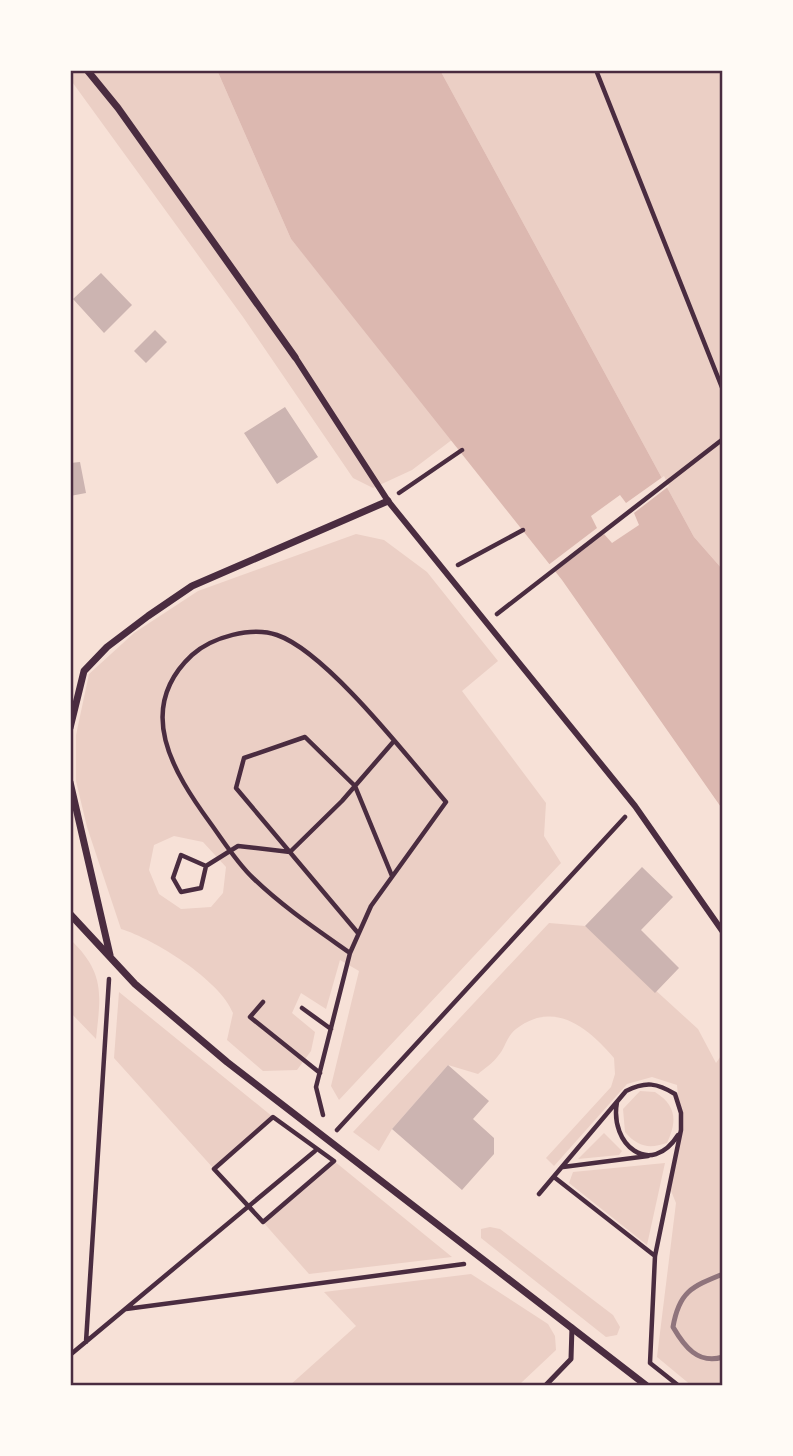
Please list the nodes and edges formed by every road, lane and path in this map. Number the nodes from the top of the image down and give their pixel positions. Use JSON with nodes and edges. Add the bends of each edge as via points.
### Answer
{"nodes":[{"id":1,"x":87,"y":70,"type":"edge"},
{"id":2,"x":596,"y":70,"type":"edge"},
{"id":3,"x":295,"y":357,"type":"joint"},
{"id":4,"x":723,"y":390,"type":"edge"},
{"id":5,"x":723,"y":439,"type":"edge"},
{"id":6,"x":461,"y":450,"type":"dead end"},
{"id":7,"x":388,"y":501,"type":"junction"},
{"id":8,"x":523,"y":530,"type":"dead end"},
{"id":9,"x":445,"y":572,"type":"junction"},
{"id":10,"x":488,"y":623,"type":"junction"},
{"id":11,"x":70,"y":728,"type":"edge"},
{"id":12,"x":394,"y":741,"type":"junction"},
{"id":13,"x":70,"y":782,"type":"edge"},
{"id":14,"x":355,"y":786,"type":"junction"},
{"id":15,"x":635,"y":806,"type":"junction"},
{"id":16,"x":290,"y":852,"type":"junction"},
{"id":17,"x":206,"y":866,"type":"junction"},
{"id":18,"x":392,"y":877,"type":"junction"},
{"id":19,"x":70,"y":914,"type":"edge"},
{"id":20,"x":723,"y":932,"type":"edge"},
{"id":21,"x":359,"y":933,"type":"junction"},
{"id":22,"x":350,"y":953,"type":"junction"},
{"id":23,"x":111,"y":957,"type":"junction"},
{"id":24,"x":263,"y":1002,"type":"dead end"},
{"id":25,"x":302,"y":1008,"type":"dead end"},
{"id":26,"x":331,"y":1029,"type":"junction"},
{"id":27,"x":320,"y":1073,"type":"junction"},
{"id":28,"x":618,"y":1101,"type":"junction"},
{"id":29,"x":681,"y":1130,"type":"junction"},
{"id":30,"x":329,"y":1139,"type":"junction"},
{"id":31,"x":317,"y":1149,"type":"junction"},
{"id":32,"x":656,"y":1155,"type":"junction"},
{"id":33,"x":563,"y":1167,"type":"junction"},
{"id":34,"x":554,"y":1177,"type":"junction"},
{"id":35,"x":539,"y":1194,"type":"dead end"},
{"id":36,"x":248,"y":1206,"type":"junction"},
{"id":37,"x":655,"y":1256,"type":"junction"},
{"id":38,"x":486,"y":1261,"type":"junction"},
{"id":39,"x":125,"y":1309,"type":"junction"},
{"id":40,"x":572,"y":1327,"type":"junction"},
{"id":41,"x":86,"y":1342,"type":"junction"},
{"id":42,"x":70,"y":1355,"type":"edge"},
{"id":43,"x":545,"y":1386,"type":"edge"},
{"id":44,"x":647,"y":1386,"type":"edge"},
{"id":45,"x":679,"y":1386,"type":"edge"}],
"edges":[{"from":1,"to":3,"type":"street"},
{"from":2,"to":4,"type":"path"},
{"from":3,"to":7,"type":"street"},
{"from":5,"to":10,"type":"path","via":[[514,598]]},
{"from":6,"to":7,"type":"path"},
{"from":7,"to":9,"type":"street"},
{"from":7,"to":11,"type":"street","via":[[192,586],[148,616],[84,671]]},
{"from":8,"to":9,"type":"path"},
{"from":9,"to":10,"type":"street"},
{"from":10,"to":15,"type":"street"},
{"from":12,"to":14,"type":"path"},
{"from":12,"to":18,"type":"path","via":[[446,802]]},
{"from":12,"to":22,"type":"path","via":[[337,679],[276,634],[223,637],[194,653],[175,673],[163,703],[163,734],[178,774],[251,877]]},
{"from":13,"to":23,"type":"street"},
{"from":14,"to":16,"type":"path"},
{"from":14,"to":16,"type":"path","via":[[305,737],[244,758],[236,788]]},
{"from":14,"to":18,"type":"path"},
{"from":15,"to":20,"type":"street"},
{"from":15,"to":30,"type":"path"},
{"from":16,"to":17,"type":"path","via":[[239,846]]},
{"from":16,"to":21,"type":"path"},
{"from":17,"to":17,"type":"path","via":[[201,888],[181,892],[173,878],[181,855]]},
{"from":18,"to":21,"type":"path"},
{"from":19,"to":23,"type":"street"},
{"from":21,"to":22,"type":"path"},
{"from":22,"to":26,"type":"path"},
{"from":23,"to":30,"type":"street","via":[[135,984],[227,1062]]},
{"from":23,"to":41,"type":"path"},
{"from":24,"to":27,"type":"path","via":[[250,1017]]},
{"from":25,"to":26,"type":"path"},
{"from":26,"to":27,"type":"path"},
{"from":27,"to":30,"type":"path","via":[[316,1087]]},
{"from":28,"to":29,"type":"path","via":[[640,1084],[656,1083],[675,1094]]},
{"from":28,"to":32,"type":"path","via":[[614,1118],[624,1143],[637,1153]]},
{"from":28,"to":33,"type":"path"},
{"from":29,"to":32,"type":"path","via":[[670,1148]]},
{"from":29,"to":37,"type":"path"},
{"from":30,"to":31,"type":"path"},
{"from":30,"to":38,"type":"street"},
{"from":31,"to":36,"type":"path"},
{"from":31,"to":36,"type":"path","via":[[334,1161],[263,1223]]},
{"from":31,"to":36,"type":"path","via":[[273,1117],[214,1169]]},
{"from":32,"to":33,"type":"path"},
{"from":33,"to":34,"type":"path"},
{"from":34,"to":35,"type":"path"},
{"from":34,"to":37,"type":"path"},
{"from":36,"to":39,"type":"path"},
{"from":37,"to":45,"type":"path","via":[[650,1363]]},
{"from":38,"to":39,"type":"path"},
{"from":38,"to":40,"type":"street"},
{"from":39,"to":41,"type":"path"},
{"from":40,"to":43,"type":"lane","via":[[571,1359]]},
{"from":40,"to":44,"type":"street"},
{"from":41,"to":42,"type":"path"}]}
